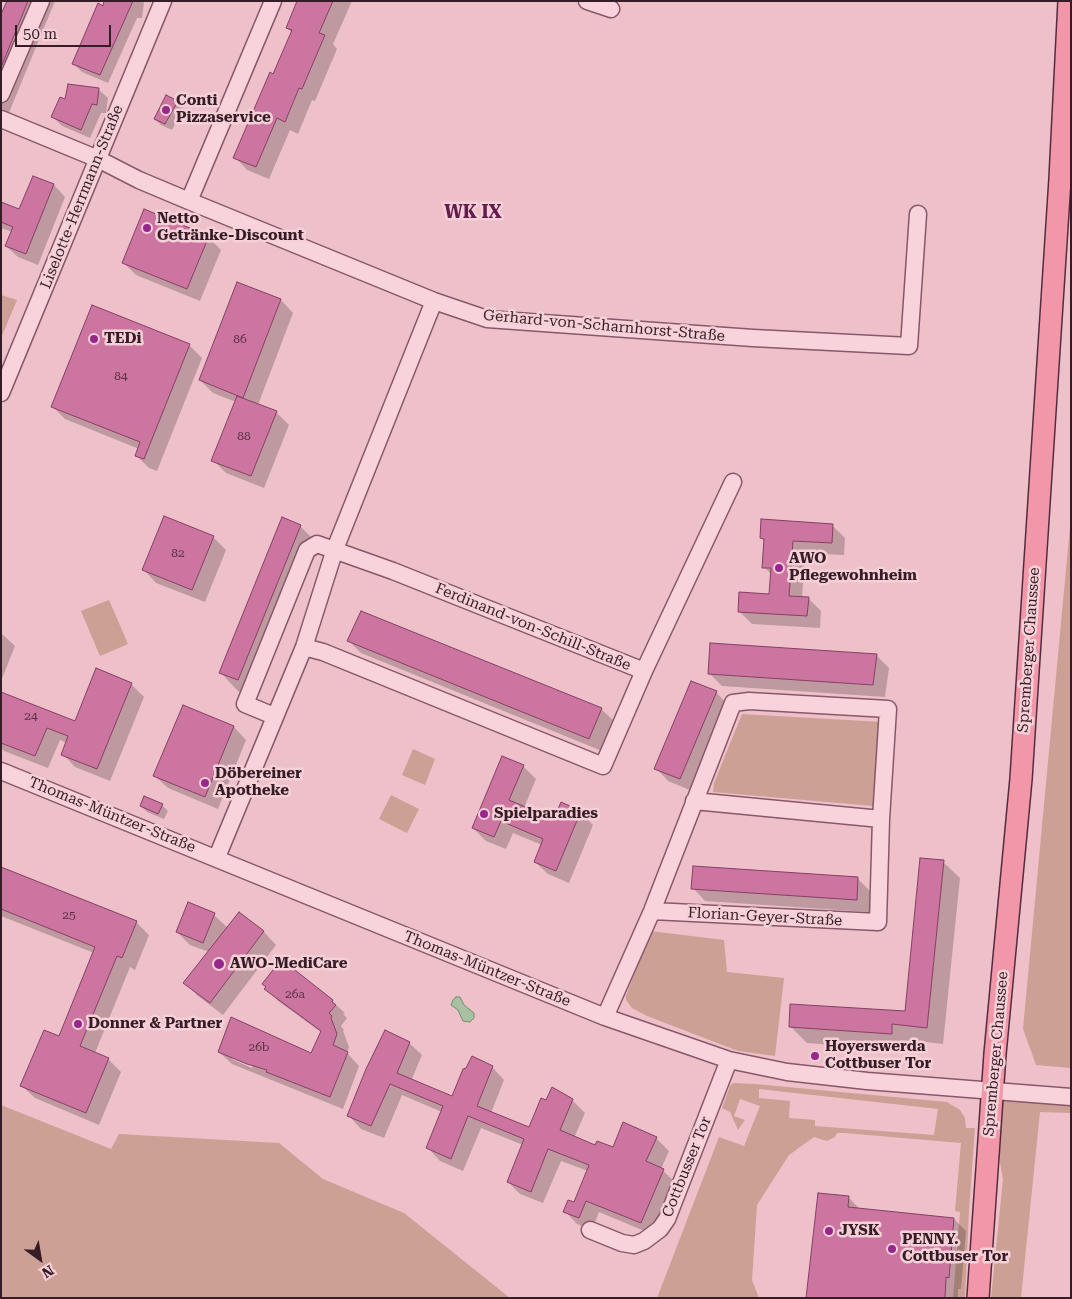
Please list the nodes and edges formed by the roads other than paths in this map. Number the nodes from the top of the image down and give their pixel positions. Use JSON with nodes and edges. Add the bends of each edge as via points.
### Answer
{"nodes":[{"id":1,"x":42,"y":1,"type":"edge"},
{"id":2,"x":163,"y":1,"type":"edge"},
{"id":3,"x":273,"y":1,"type":"edge"},
{"id":4,"x":587,"y":1,"type":"edge"},
{"id":5,"x":1068,"y":1,"type":"edge"},
{"id":6,"x":611,"y":9,"type":"dead end"},
{"id":7,"x":1,"y":94,"type":"edge"},
{"id":8,"x":1,"y":119,"type":"edge"},
{"id":9,"x":98,"y":159,"type":"junction"},
{"id":10,"x":189,"y":201,"type":"junction"},
{"id":11,"x":918,"y":214,"type":"dead end"},
{"id":12,"x":434,"y":301,"type":"junction"},
{"id":13,"x":1,"y":393,"type":"edge"},
{"id":14,"x":733,"y":482,"type":"dead end"},
{"id":15,"x":335,"y":549,"type":"junction"},
{"id":16,"x":304,"y":646,"type":"junction"},
{"id":17,"x":644,"y":671,"type":"junction"},
{"id":18,"x":274,"y":716,"type":"junction"},
{"id":19,"x":1,"y":771,"type":"edge"},
{"id":20,"x":694,"y":801,"type":"junction"},
{"id":21,"x":881,"y":818,"type":"junction"},
{"id":22,"x":217,"y":858,"type":"junction"},
{"id":23,"x":652,"y":911,"type":"junction"},
{"id":24,"x":605,"y":1017,"type":"junction"},
{"id":25,"x":730,"y":1060,"type":"junction"},
{"id":26,"x":992,"y":1091,"type":"junction"},
{"id":27,"x":1071,"y":1097,"type":"edge"},
{"id":28,"x":590,"y":1230,"type":"dead end"},
{"id":29,"x":978,"y":1298,"type":"edge"}],
"edges":[{"from":1,"to":7,"type":"street"},
{"from":2,"to":9,"type":"street","name":"Liselotte-Herrmann-Straße"},
{"from":3,"to":10,"type":"street"},
{"from":4,"to":6,"type":"street"},
{"from":5,"to":26,"type":"main road","name":"Spremberger Chaussee","via":[[1060,179],[1021,779]]},
{"from":8,"to":9,"type":"street","name":"Gerhard-von-Scharnhorst-Straße"},
{"from":9,"to":10,"type":"street","name":"Gerhard-von-Scharnhorst-Straße"},
{"from":9,"to":13,"type":"street","name":"Liselotte-Herrmann-Straße"},
{"from":10,"to":12,"type":"street","name":"Gerhard-von-Scharnhorst-Straße"},
{"from":11,"to":12,"type":"street","name":"Gerhard-von-Scharnhorst-Straße","via":[[909,346],[487,319]]},
{"from":12,"to":15,"type":"street"},
{"from":14,"to":17,"type":"street"},
{"from":15,"to":16,"type":"street"},
{"from":15,"to":17,"type":"street","name":"Ferdinand-von-Schill-Straße"},
{"from":15,"to":18,"type":"street","name":"Ferdinand-von-Schill-Straße","via":[[316,544],[307,550],[245,704]]},
{"from":16,"to":17,"type":"street","name":"Ferdinand-von-Schill-Straße","via":[[602,766]]},
{"from":16,"to":18,"type":"street"},
{"from":18,"to":22,"type":"street"},
{"from":19,"to":22,"type":"street","name":"Thomas-Müntzer-Straße"},
{"from":20,"to":21,"type":"street"},
{"from":20,"to":21,"type":"street","via":[[733,703],[749,701],[888,709]]},
{"from":20,"to":23,"type":"street"},
{"from":21,"to":23,"type":"street","name":"Florian-Geyer-Straße","via":[[878,922]]},
{"from":22,"to":24,"type":"street","name":"Thomas-Müntzer-Straße"},
{"from":23,"to":24,"type":"street"},
{"from":24,"to":25,"type":"street","name":"Thomas-Müntzer-Straße"},
{"from":25,"to":26,"type":"street","name":"Thomas-Müntzer-Straße","via":[[787,1072]]},
{"from":25,"to":28,"type":"street","name":"Cottbusser Tor","via":[[667,1219],[660,1229],[634,1245]]},
{"from":26,"to":27,"type":"street","name":"Thomas-Müntzer-Straße"},
{"from":26,"to":29,"type":"main road","name":"Spremberger Chaussee"}]}
